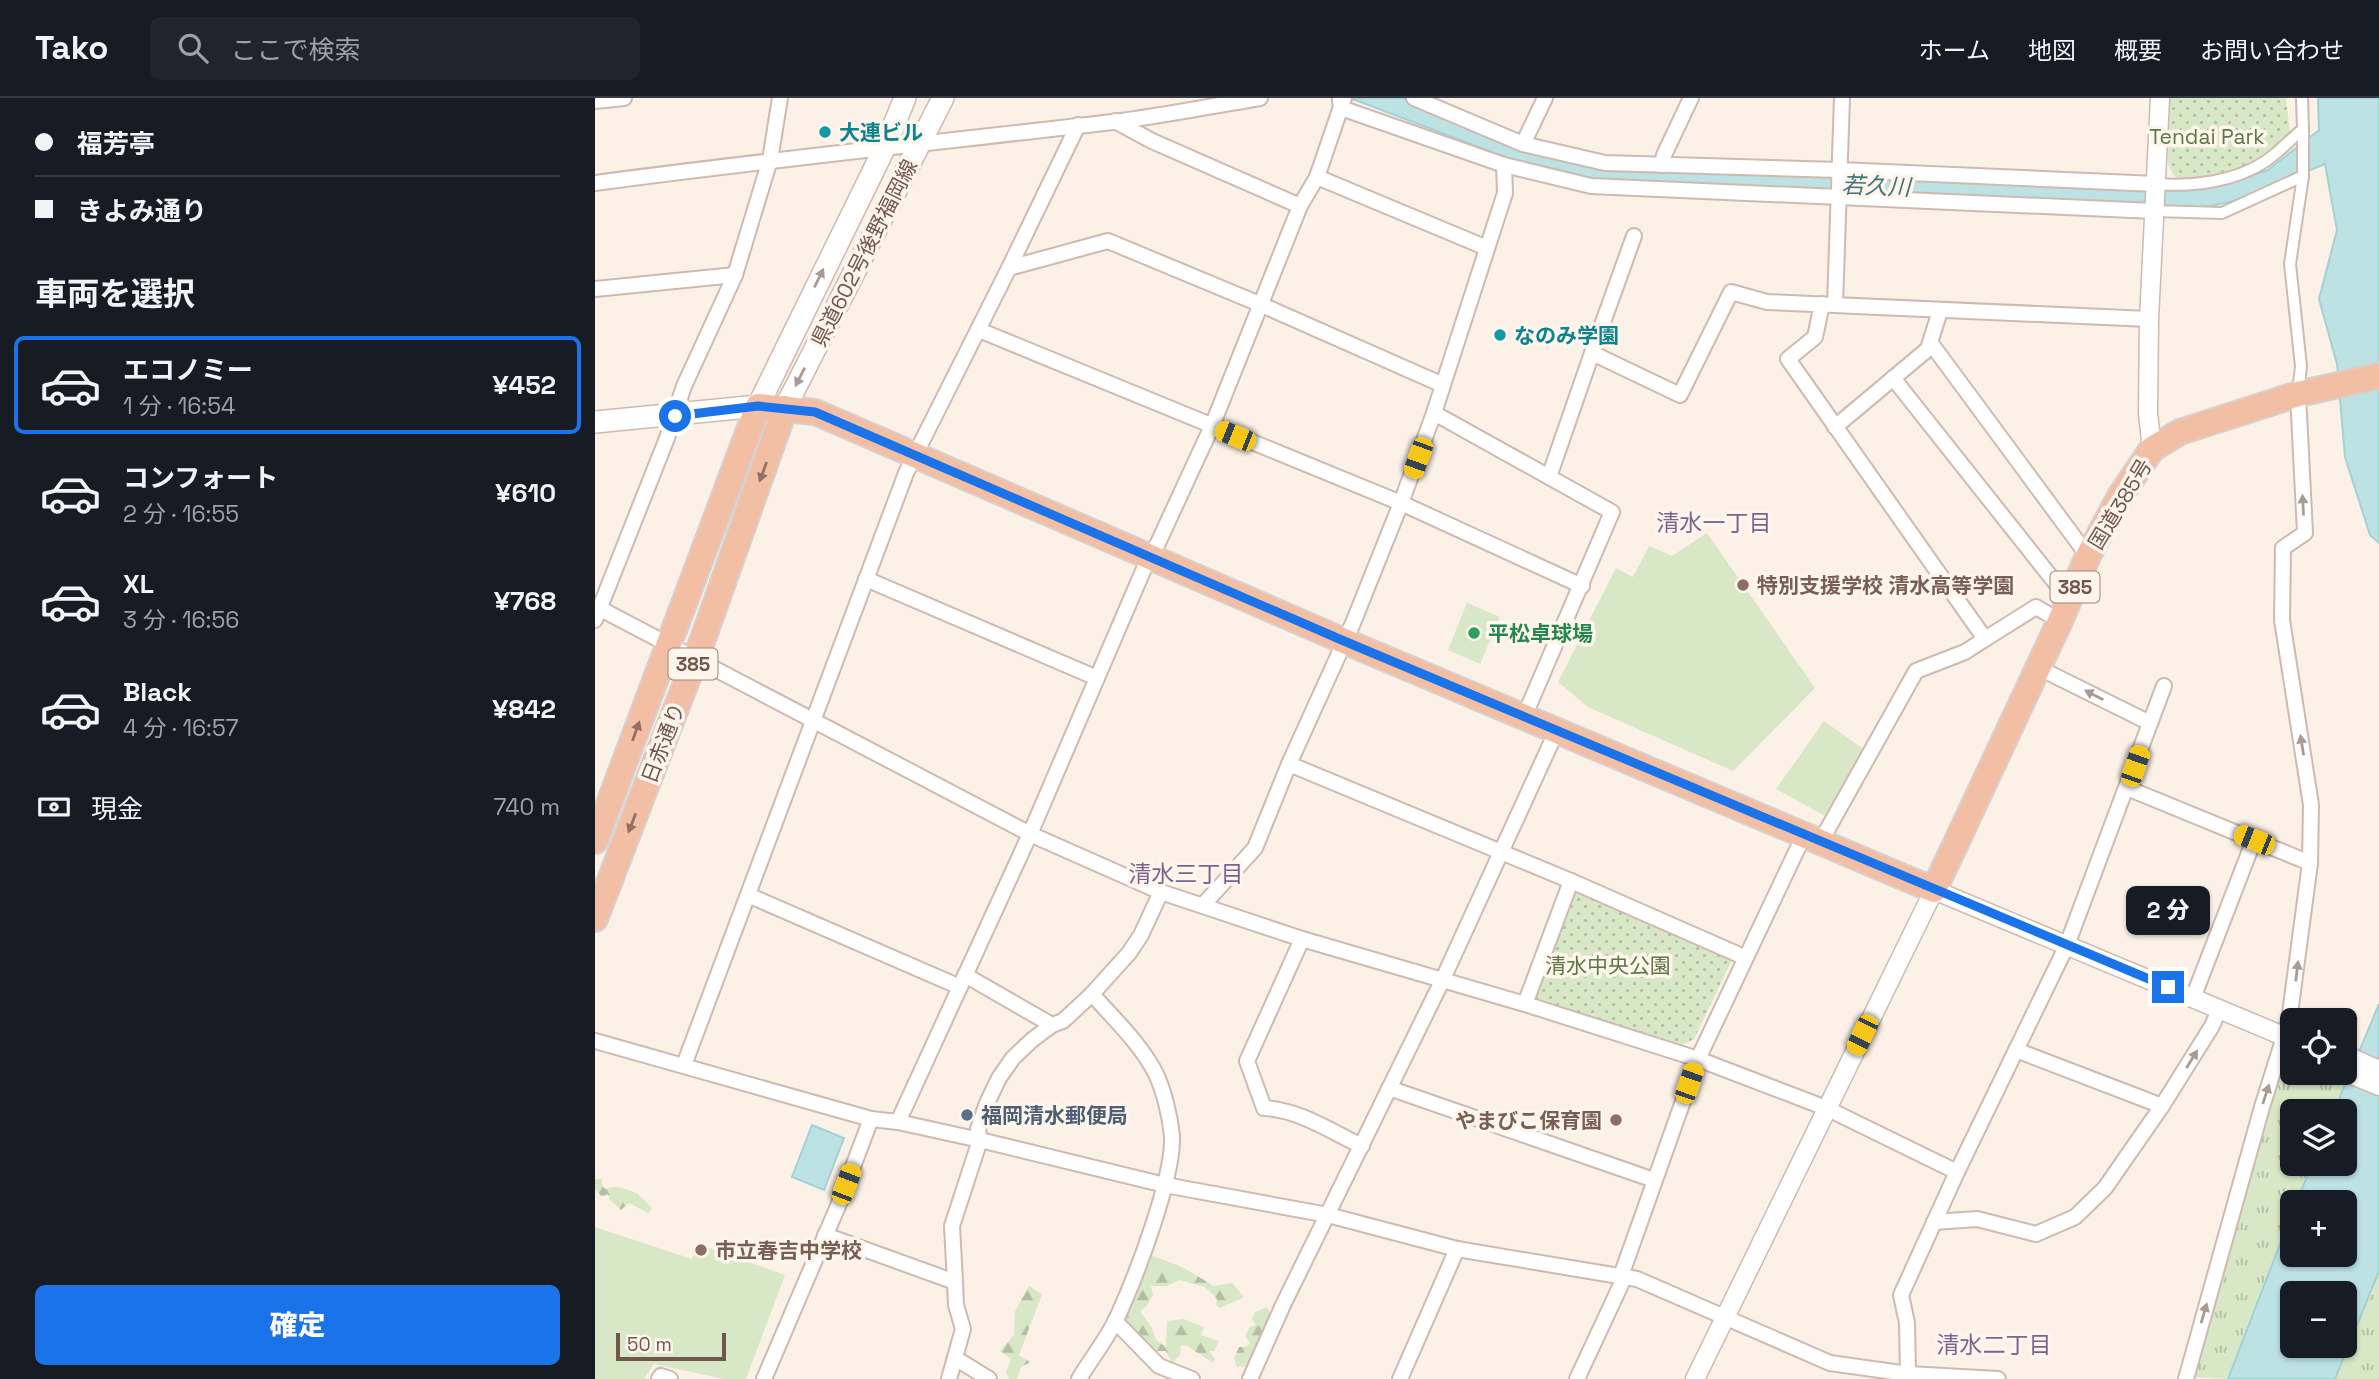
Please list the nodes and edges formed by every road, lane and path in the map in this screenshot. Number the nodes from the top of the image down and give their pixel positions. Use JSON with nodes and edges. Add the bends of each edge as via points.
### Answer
{"nodes":[{"id":1,"x":624,"y":98,"type":"edge"},
{"id":2,"x":780,"y":98,"type":"edge"},
{"id":3,"x":905,"y":98,"type":"edge"},
{"id":4,"x":943,"y":98,"type":"edge"},
{"id":5,"x":1260,"y":98,"type":"edge"},
{"id":6,"x":1414,"y":98,"type":"edge"},
{"id":7,"x":1545,"y":98,"type":"edge"},
{"id":8,"x":1691,"y":98,"type":"edge"},
{"id":9,"x":1842,"y":98,"type":"edge"},
{"id":10,"x":2160,"y":98,"type":"edge"},
{"id":11,"x":2302,"y":98,"type":"edge"},
{"id":12,"x":1342,"y":101,"type":"edge"},
{"id":13,"x":595,"y":102,"type":"edge"},
{"id":14,"x":1115,"y":121,"type":"junction"},
{"id":15,"x":1078,"y":125,"type":"junction"},
{"id":16,"x":2303,"y":131,"type":"junction"},
{"id":17,"x":919,"y":144,"type":"junction"},
{"id":18,"x":1523,"y":144,"type":"junction"},
{"id":19,"x":884,"y":149,"type":"junction"},
{"id":20,"x":771,"y":160,"type":"junction"},
{"id":21,"x":1504,"y":165,"type":"junction"},
{"id":22,"x":1662,"y":165,"type":"junction"},
{"id":23,"x":1840,"y":170,"type":"junction"},
{"id":24,"x":2303,"y":173,"type":"junction"},
{"id":25,"x":1317,"y":177,"type":"junction"},
{"id":26,"x":595,"y":183,"type":"edge"},
{"id":27,"x":2156,"y":186,"type":"junction"},
{"id":28,"x":1839,"y":198,"type":"junction"},
{"id":29,"x":1300,"y":206,"type":"junction"},
{"id":30,"x":2154,"y":210,"type":"junction"},
{"id":31,"x":1634,"y":236,"type":"dead end"},
{"id":32,"x":1487,"y":248,"type":"junction"},
{"id":33,"x":1009,"y":268,"type":"junction"},
{"id":34,"x":735,"y":275,"type":"junction"},
{"id":35,"x":595,"y":289,"type":"edge"},
{"id":36,"x":1262,"y":305,"type":"junction"},
{"id":37,"x":1828,"y":305,"type":"junction"},
{"id":38,"x":1940,"y":311,"type":"junction"},
{"id":39,"x":2149,"y":319,"type":"junction"},
{"id":40,"x":979,"y":330,"type":"junction"},
{"id":41,"x":1930,"y":342,"type":"junction"},
{"id":42,"x":1592,"y":353,"type":"junction"},
{"id":43,"x":2379,"y":376,"type":"edge"},
{"id":44,"x":1893,"y":378,"type":"junction"},
{"id":45,"x":1443,"y":385,"type":"junction"},
{"id":46,"x":2308,"y":392,"type":"junction"},
{"id":47,"x":758,"y":406,"type":"junction"},
{"id":48,"x":785,"y":408,"type":"junction"},
{"id":49,"x":1434,"y":413,"type":"junction"},
{"id":50,"x":675,"y":416,"type":"junction"},
{"id":51,"x":595,"y":422,"type":"edge"},
{"id":52,"x":1212,"y":426,"type":"junction"},
{"id":53,"x":1835,"y":427,"type":"junction"},
{"id":54,"x":2152,"y":449,"type":"junction"},
{"id":55,"x":916,"y":456,"type":"junction"},
{"id":56,"x":1549,"y":477,"type":"junction"},
{"id":57,"x":1401,"y":503,"type":"junction"},
{"id":58,"x":2088,"y":556,"type":"junction"},
{"id":59,"x":1149,"y":557,"type":"junction"},
{"id":60,"x":866,"y":579,"type":"junction"},
{"id":61,"x":1582,"y":586,"type":"junction"},
{"id":62,"x":2071,"y":595,"type":"junction"},
{"id":63,"x":597,"y":611,"type":"edge"},
{"id":64,"x":2060,"y":621,"type":"junction"},
{"id":65,"x":1985,"y":639,"type":"junction"},
{"id":66,"x":1344,"y":641,"type":"junction"},
{"id":67,"x":668,"y":644,"type":"junction"},
{"id":68,"x":695,"y":658,"type":"junction"},
{"id":69,"x":2039,"y":668,"type":"junction"},
{"id":70,"x":1097,"y":678,"type":"junction"},
{"id":71,"x":2164,"y":686,"type":"dead end"},
{"id":72,"x":1524,"y":717,"type":"junction"},
{"id":73,"x":813,"y":719,"type":"junction"},
{"id":74,"x":2150,"y":723,"type":"junction"},
{"id":75,"x":1557,"y":730,"type":"junction"},
{"id":76,"x":1289,"y":764,"type":"junction"},
{"id":77,"x":2127,"y":788,"type":"junction"},
{"id":78,"x":1030,"y":834,"type":"junction"},
{"id":79,"x":1812,"y":838,"type":"junction"},
{"id":80,"x":2254,"y":840,"type":"junction"},
{"id":81,"x":595,"y":841,"type":"edge"},
{"id":82,"x":1501,"y":853,"type":"junction"},
{"id":83,"x":2311,"y":863,"type":"junction"},
{"id":84,"x":1571,"y":881,"type":"junction"},
{"id":85,"x":1934,"y":890,"type":"junction"},
{"id":86,"x":1161,"y":892,"type":"junction"},
{"id":87,"x":748,"y":895,"type":"junction"},
{"id":88,"x":1203,"y":905,"type":"junction"},
{"id":89,"x":595,"y":919,"type":"edge"},
{"id":90,"x":1302,"y":939,"type":"junction"},
{"id":91,"x":2067,"y":945,"type":"junction"},
{"id":92,"x":1744,"y":957,"type":"junction"},
{"id":93,"x":962,"y":981,"type":"junction"},
{"id":94,"x":1442,"y":981,"type":"junction"},
{"id":95,"x":1092,"y":994,"type":"junction"},
{"id":96,"x":2193,"y":998,"type":"junction"},
{"id":97,"x":1525,"y":1004,"type":"junction"},
{"id":98,"x":2293,"y":1008,"type":"edge"},
{"id":99,"x":2219,"y":1010,"type":"junction"},
{"id":100,"x":1052,"y":1025,"type":"junction"},
{"id":101,"x":2280,"y":1036,"type":"edge"},
{"id":102,"x":595,"y":1041,"type":"edge"},
{"id":103,"x":2016,"y":1050,"type":"junction"},
{"id":104,"x":1698,"y":1059,"type":"junction"},
{"id":105,"x":2357,"y":1060,"type":"edge"},
{"id":106,"x":684,"y":1065,"type":"junction"},
{"id":107,"x":2280,"y":1065,"type":"edge"},
{"id":108,"x":2379,"y":1070,"type":"edge"},
{"id":109,"x":2357,"y":1077,"type":"edge"},
{"id":110,"x":2379,"y":1086,"type":"edge"},
{"id":111,"x":1389,"y":1088,"type":"junction"},
{"id":112,"x":2162,"y":1106,"type":"junction"},
{"id":113,"x":1826,"y":1108,"type":"junction"},
{"id":114,"x":871,"y":1119,"type":"junction"},
{"id":115,"x":898,"y":1122,"type":"junction"},
{"id":116,"x":980,"y":1140,"type":"junction"},
{"id":117,"x":1361,"y":1146,"type":"junction"},
{"id":118,"x":1957,"y":1172,"type":"junction"},
{"id":119,"x":1654,"y":1180,"type":"junction"},
{"id":120,"x":1165,"y":1185,"type":"junction"},
{"id":121,"x":1328,"y":1215,"type":"junction"},
{"id":122,"x":1934,"y":1222,"type":"junction"},
{"id":123,"x":825,"y":1235,"type":"junction"},
{"id":124,"x":1457,"y":1249,"type":"junction"},
{"id":125,"x":1623,"y":1276,"type":"junction"},
{"id":126,"x":955,"y":1282,"type":"junction"},
{"id":127,"x":1725,"y":1316,"type":"junction"},
{"id":128,"x":1115,"y":1321,"type":"junction"},
{"id":129,"x":955,"y":1358,"type":"junction"},
{"id":130,"x":1157,"y":1372,"type":"edge"},
{"id":131,"x":1908,"y":1374,"type":"junction"},
{"id":132,"x":659,"y":1379,"type":"edge"},
{"id":133,"x":670,"y":1379,"type":"edge"},
{"id":134,"x":764,"y":1379,"type":"edge"},
{"id":135,"x":949,"y":1379,"type":"edge"},
{"id":136,"x":989,"y":1379,"type":"edge"},
{"id":137,"x":1079,"y":1379,"type":"edge"},
{"id":138,"x":1192,"y":1379,"type":"edge"},
{"id":139,"x":1250,"y":1379,"type":"edge"},
{"id":140,"x":1400,"y":1379,"type":"edge"},
{"id":141,"x":1577,"y":1379,"type":"edge"},
{"id":142,"x":1695,"y":1379,"type":"edge"},
{"id":143,"x":1998,"y":1379,"type":"edge"},
{"id":144,"x":2186,"y":1379,"type":"edge"}],
"edges":[{"from":1,"to":13,"type":"street"},
{"from":2,"to":20,"type":"street"},
{"from":3,"to":19,"type":"main road","name":"県道602号後野福岡線"},
{"from":4,"to":17,"type":"main road","name":"県道602号後野福岡線"},
{"from":5,"to":14,"type":"street"},
{"from":6,"to":18,"type":"street"},
{"from":7,"to":18,"type":"street"},
{"from":8,"to":22,"type":"street"},
{"from":9,"to":23,"type":"street"},
{"from":10,"to":27,"type":"street"},
{"from":11,"to":16,"type":"street"},
{"from":12,"to":21,"type":"street"},
{"from":12,"to":25,"type":"street"},
{"from":14,"to":15,"type":"street"},
{"from":14,"to":29,"type":"street"},
{"from":15,"to":17,"type":"street"},
{"from":15,"to":33,"type":"street"},
{"from":16,"to":24,"type":"street"},
{"from":16,"to":27,"type":"street","via":[[2265,162],[2227,178]]},
{"from":17,"to":19,"type":"street"},
{"from":17,"to":48,"type":"main road","name":"県道602号後野福岡線","one_way":true},
{"from":18,"to":22,"type":"street","via":[[1605,163]]},
{"from":19,"to":20,"type":"street"},
{"from":47,"to":19,"type":"main road","name":"県道602号後野福岡線","one_way":true},
{"from":20,"to":26,"type":"street"},
{"from":20,"to":34,"type":"street"},
{"from":21,"to":28,"type":"street","via":[[1591,186]]},
{"from":21,"to":32,"type":"street","via":[[1505,193]]},
{"from":22,"to":23,"type":"street"},
{"from":23,"to":27,"type":"street"},
{"from":23,"to":28,"type":"street"},
{"from":24,"to":30,"type":"street","via":[[2222,213]]},
{"from":24,"to":46,"type":"street","via":[[2290,264]]},
{"from":25,"to":29,"type":"street"},
{"from":25,"to":32,"type":"street"},
{"from":27,"to":30,"type":"street"},
{"from":28,"to":30,"type":"street"},
{"from":28,"to":37,"type":"street"},
{"from":29,"to":36,"type":"street"},
{"from":30,"to":39,"type":"street"},
{"from":31,"to":42,"type":"street"},
{"from":32,"to":45,"type":"street"},
{"from":33,"to":36,"type":"street","via":[[1108,242]]},
{"from":33,"to":40,"type":"street"},
{"from":34,"to":35,"type":"street"},
{"from":34,"to":50,"type":"street"},
{"from":36,"to":45,"type":"street"},
{"from":36,"to":52,"type":"street"},
{"from":37,"to":38,"type":"street"},
{"from":37,"to":42,"type":"street","via":[[1767,302],[1731,292],[1680,395]]},
{"from":37,"to":53,"type":"street","via":[[1815,337],[1788,359]]},
{"from":38,"to":39,"type":"street"},
{"from":38,"to":41,"type":"street"},
{"from":39,"to":54,"type":"street"},
{"from":40,"to":52,"type":"street"},
{"from":40,"to":55,"type":"street"},
{"from":41,"to":44,"type":"street"},
{"from":41,"to":58,"type":"street"},
{"from":42,"to":56,"type":"street"},
{"from":43,"to":46,"type":"highway","name":"国道385号","number":"385"},
{"from":44,"to":53,"type":"street"},
{"from":44,"to":62,"type":"street","via":[[2058,586]]},
{"from":45,"to":49,"type":"street"},
{"from":46,"to":54,"type":"highway","name":"国道385号","number":"385","via":[[2180,432]]},
{"from":83,"to":46,"type":"street","one_way":true,"via":[[2311,805],[2282,620],[2283,548],[2305,533]]},
{"from":47,"to":48,"type":"highway"},
{"from":47,"to":50,"type":"main road"},
{"from":47,"to":67,"type":"highway","name":"日赤通り","number":"385"},
{"from":48,"to":55,"type":"highway","via":[[815,412]]},
{"from":48,"to":68,"type":"highway","name":"日赤通り","number":"385","one_way":true},
{"from":49,"to":56,"type":"street"},
{"from":49,"to":57,"type":"street"},
{"from":50,"to":51,"type":"main road"},
{"from":50,"to":63,"type":"street"},
{"from":52,"to":57,"type":"street"},
{"from":52,"to":59,"type":"street"},
{"from":53,"to":65,"type":"street"},
{"from":54,"to":58,"type":"highway","name":"国道385号","number":"385"},
{"from":55,"to":59,"type":"highway"},
{"from":55,"to":60,"type":"street"},
{"from":56,"to":61,"type":"street","via":[[1612,512]]},
{"from":57,"to":61,"type":"street"},
{"from":57,"to":66,"type":"street"},
{"from":58,"to":62,"type":"highway","name":"国道385号","number":"385"},
{"from":59,"to":66,"type":"highway"},
{"from":59,"to":70,"type":"street"},
{"from":60,"to":70,"type":"street"},
{"from":60,"to":73,"type":"street"},
{"from":61,"to":72,"type":"street"},
{"from":62,"to":64,"type":"highway","name":"国道385号","number":"385"},
{"from":63,"to":67,"type":"street"},
{"from":64,"to":65,"type":"street","via":[[2036,607]]},
{"from":64,"to":69,"type":"highway","name":"国道385号","number":"385"},
{"from":65,"to":79,"type":"street","via":[[1916,671]]},
{"from":66,"to":72,"type":"highway"},
{"from":66,"to":76,"type":"street"},
{"from":67,"to":68,"type":"street"},
{"from":81,"to":67,"type":"highway","name":"日赤通り","number":"385","one_way":true},
{"from":68,"to":73,"type":"street"},
{"from":68,"to":89,"type":"highway","name":"日赤通り","number":"385","one_way":true},
{"from":74,"to":69,"type":"street","one_way":true},
{"from":69,"to":85,"type":"highway","name":"国道385号","number":"385"},
{"from":70,"to":78,"type":"street"},
{"from":71,"to":74,"type":"street"},
{"from":72,"to":75,"type":"highway"},
{"from":73,"to":78,"type":"street"},
{"from":73,"to":87,"type":"street"},
{"from":74,"to":77,"type":"street"},
{"from":75,"to":79,"type":"highway"},
{"from":75,"to":82,"type":"street"},
{"from":76,"to":82,"type":"street"},
{"from":76,"to":88,"type":"street","via":[[1255,848]]},
{"from":77,"to":80,"type":"street"},
{"from":77,"to":91,"type":"street"},
{"from":78,"to":86,"type":"street"},
{"from":78,"to":93,"type":"street"},
{"from":79,"to":85,"type":"highway"},
{"from":79,"to":92,"type":"street"},
{"from":80,"to":83,"type":"street"},
{"from":80,"to":96,"type":"street"},
{"from":82,"to":84,"type":"street"},
{"from":82,"to":94,"type":"street"},
{"from":98,"to":83,"type":"street","one_way":true},
{"from":84,"to":92,"type":"street"},
{"from":84,"to":97,"type":"street"},
{"from":85,"to":91,"type":"street"},
{"from":85,"to":113,"type":"street"},
{"from":86,"to":88,"type":"street"},
{"from":86,"to":95,"type":"street","via":[[1142,935]]},
{"from":87,"to":93,"type":"street"},
{"from":87,"to":106,"type":"street"},
{"from":88,"to":90,"type":"street"},
{"from":90,"to":94,"type":"street"},
{"from":90,"to":117,"type":"street","via":[[1248,1061],[1264,1108],[1299,1115]]},
{"from":91,"to":96,"type":"street"},
{"from":91,"to":103,"type":"street"},
{"from":92,"to":104,"type":"street"},
{"from":93,"to":100,"type":"street"},
{"from":93,"to":115,"type":"street"},
{"from":94,"to":97,"type":"street"},
{"from":94,"to":111,"type":"street"},
{"from":95,"to":100,"type":"street","via":[[1063,1021]]},
{"from":95,"to":120,"type":"street","via":[[1157,1075],[1172,1135]]},
{"from":96,"to":99,"type":"street"},
{"from":97,"to":104,"type":"street"},
{"from":99,"to":101,"type":"street"},
{"from":112,"to":99,"type":"street","one_way":true},
{"from":100,"to":116,"type":"street","via":[[1013,1058],[999,1079],[978,1129]]},
{"from":102,"to":106,"type":"street"},
{"from":103,"to":112,"type":"street"},
{"from":103,"to":118,"type":"street"},
{"from":104,"to":113,"type":"street"},
{"from":104,"to":119,"type":"street"},
{"from":105,"to":108,"type":"street"},
{"from":106,"to":114,"type":"street"},
{"from":144,"to":107,"type":"street","one_way":true,"via":[[2258,1120]]},
{"from":109,"to":110,"type":"street"},
{"from":111,"to":117,"type":"street"},
{"from":111,"to":119,"type":"street"},
{"from":112,"to":122,"type":"street","via":[[2105,1188],[2075,1217],[2036,1234],[1977,1219]]},
{"from":113,"to":118,"type":"street"},
{"from":113,"to":127,"type":"street"},
{"from":114,"to":115,"type":"street"},
{"from":114,"to":123,"type":"street"},
{"from":115,"to":116,"type":"street"},
{"from":116,"to":120,"type":"street"},
{"from":116,"to":126,"type":"street","via":[[952,1226]]},
{"from":117,"to":121,"type":"street"},
{"from":118,"to":122,"type":"street"},
{"from":119,"to":125,"type":"street"},
{"from":120,"to":121,"type":"street"},
{"from":120,"to":128,"type":"street"},
{"from":121,"to":124,"type":"street"},
{"from":121,"to":139,"type":"street"},
{"from":122,"to":131,"type":"street","via":[[1901,1295],[1907,1323]]},
{"from":123,"to":126,"type":"street"},
{"from":123,"to":134,"type":"street"},
{"from":124,"to":125,"type":"street"},
{"from":124,"to":140,"type":"street"},
{"from":125,"to":127,"type":"street"},
{"from":125,"to":141,"type":"street"},
{"from":126,"to":129,"type":"street","via":[[963,1329]]},
{"from":127,"to":131,"type":"street","via":[[1830,1363]]},
{"from":127,"to":142,"type":"street"},
{"from":128,"to":130,"type":"street"},
{"from":128,"to":137,"type":"street"},
{"from":129,"to":135,"type":"street"},
{"from":129,"to":136,"type":"street"},
{"from":130,"to":138,"type":"street"},
{"from":131,"to":143,"type":"street"},
{"from":132,"to":133,"type":"street"}]}
